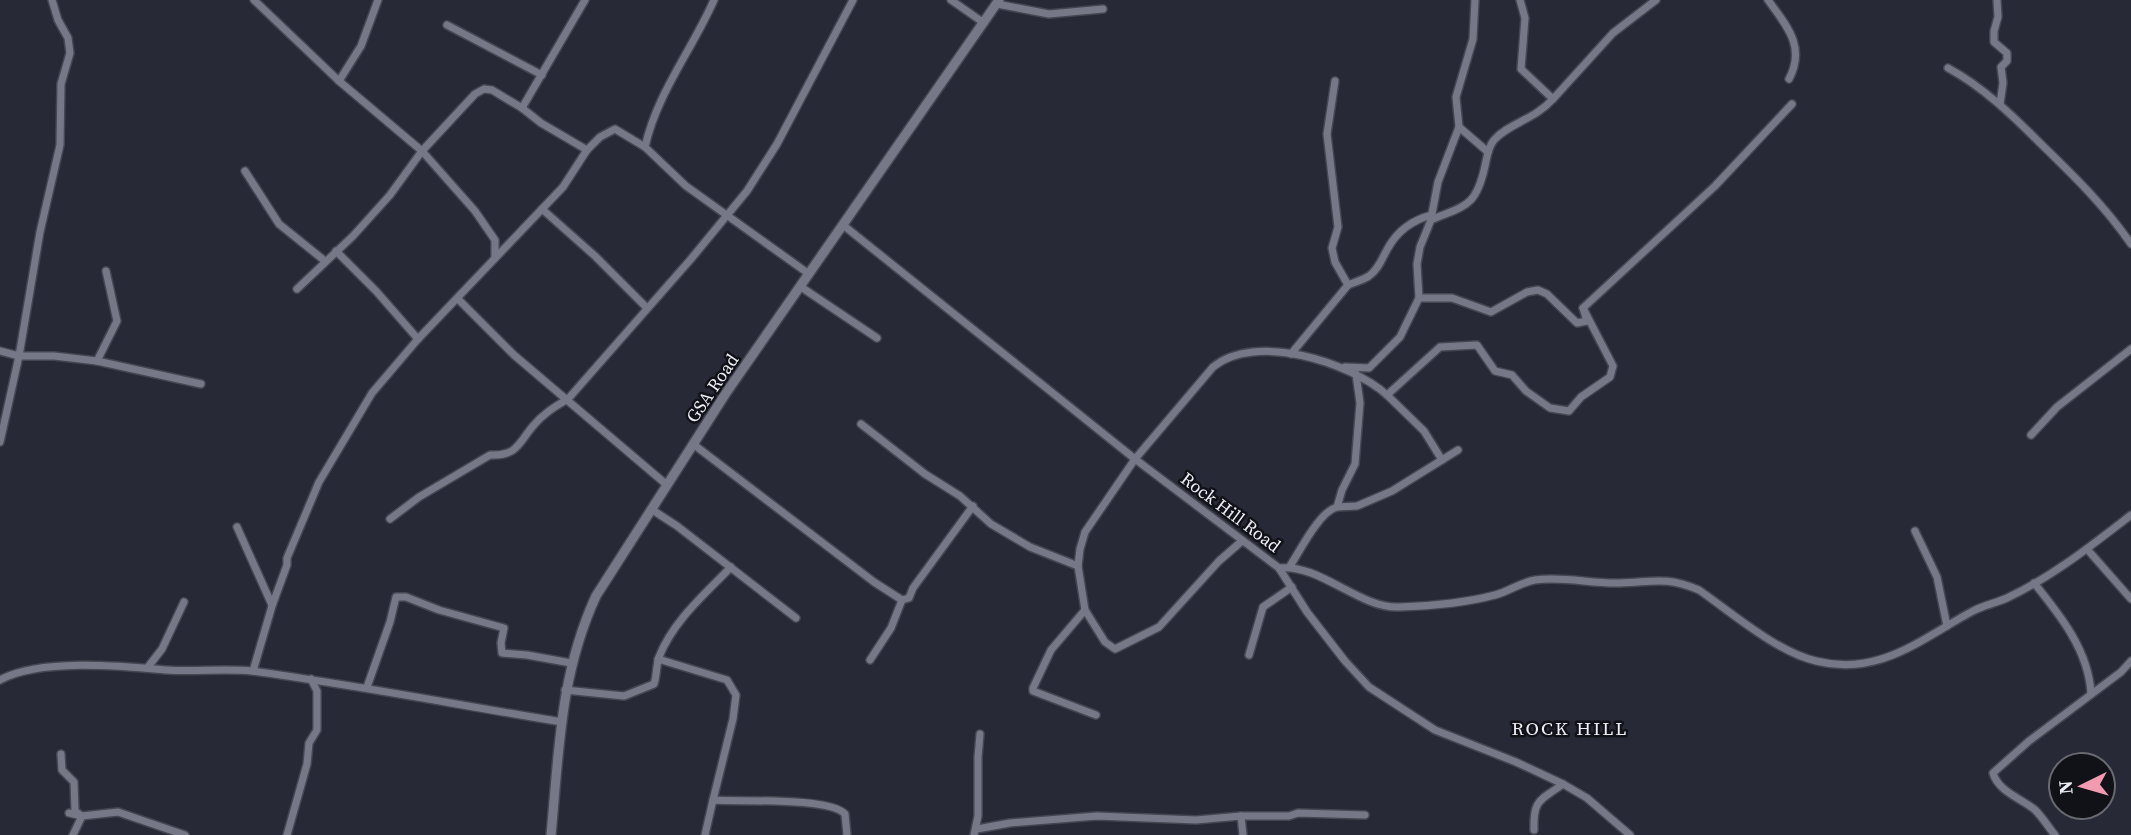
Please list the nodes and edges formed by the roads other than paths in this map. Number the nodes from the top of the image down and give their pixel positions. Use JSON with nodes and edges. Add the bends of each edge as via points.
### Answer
{"nodes":[{"id":1,"x":52,"y":0,"type":"edge"},
{"id":2,"x":254,"y":0,"type":"edge"},
{"id":3,"x":379,"y":0,"type":"edge"},
{"id":4,"x":585,"y":0,"type":"edge"},
{"id":5,"x":714,"y":0,"type":"edge"},
{"id":6,"x":853,"y":0,"type":"edge"},
{"id":7,"x":951,"y":0,"type":"edge"},
{"id":8,"x":1475,"y":0,"type":"edge"},
{"id":9,"x":1520,"y":0,"type":"edge"},
{"id":10,"x":1656,"y":0,"type":"edge"},
{"id":11,"x":1768,"y":0,"type":"edge"},
{"id":12,"x":1997,"y":0,"type":"edge"},
{"id":13,"x":998,"y":2,"type":"edge"},
{"id":14,"x":1103,"y":9,"type":"dead end"},
{"id":15,"x":984,"y":23,"type":"junction"},
{"id":16,"x":447,"y":25,"type":"dead end"},
{"id":17,"x":1948,"y":68,"type":"dead end"},
{"id":18,"x":542,"y":75,"type":"junction"},
{"id":19,"x":1789,"y":79,"type":"dead end"},
{"id":20,"x":339,"y":81,"type":"junction"},
{"id":21,"x":1335,"y":81,"type":"dead end"},
{"id":22,"x":1553,"y":99,"type":"junction"},
{"id":23,"x":1792,"y":104,"type":"dead end"},
{"id":24,"x":2000,"y":104,"type":"junction"},
{"id":25,"x":522,"y":108,"type":"junction"},
{"id":26,"x":1459,"y":127,"type":"junction"},
{"id":27,"x":645,"y":147,"type":"junction"},
{"id":28,"x":587,"y":150,"type":"junction"},
{"id":29,"x":422,"y":151,"type":"junction"},
{"id":30,"x":1488,"y":152,"type":"junction"},
{"id":31,"x":245,"y":171,"type":"dead end"},
{"id":32,"x":542,"y":209,"type":"junction"},
{"id":33,"x":726,"y":216,"type":"junction"},
{"id":34,"x":1431,"y":217,"type":"junction"},
{"id":35,"x":843,"y":225,"type":"junction"},
{"id":36,"x":495,"y":240,"type":"junction"},
{"id":37,"x":2131,"y":244,"type":"edge"},
{"id":38,"x":506,"y":247,"type":"junction"},
{"id":39,"x":336,"y":251,"type":"junction"},
{"id":40,"x":495,"y":258,"type":"junction"},
{"id":41,"x":325,"y":261,"type":"junction"},
{"id":42,"x":106,"y":271,"type":"dead end"},
{"id":43,"x":809,"y":274,"type":"junction"},
{"id":44,"x":1348,"y":285,"type":"junction"},
{"id":45,"x":801,"y":287,"type":"junction"},
{"id":46,"x":297,"y":289,"type":"dead end"},
{"id":47,"x":1419,"y":298,"type":"junction"},
{"id":48,"x":458,"y":299,"type":"junction"},
{"id":49,"x":647,"y":308,"type":"junction"},
{"id":50,"x":1583,"y":308,"type":"junction"},
{"id":51,"x":877,"y":338,"type":"dead end"},
{"id":52,"x":418,"y":339,"type":"junction"},
{"id":53,"x":2131,"y":349,"type":"edge"},
{"id":54,"x":0,"y":351,"type":"edge"},
{"id":55,"x":1291,"y":354,"type":"junction"},
{"id":56,"x":19,"y":356,"type":"junction"},
{"id":57,"x":97,"y":361,"type":"junction"},
{"id":58,"x":1341,"y":367,"type":"junction"},
{"id":59,"x":1356,"y":374,"type":"junction"},
{"id":60,"x":201,"y":384,"type":"dead end"},
{"id":61,"x":1387,"y":395,"type":"junction"},
{"id":62,"x":568,"y":399,"type":"junction"},
{"id":63,"x":861,"y":424,"type":"dead end"},
{"id":64,"x":2031,"y":435,"type":"dead end"},
{"id":65,"x":0,"y":442,"type":"edge"},
{"id":66,"x":693,"y":444,"type":"junction"},
{"id":67,"x":1458,"y":450,"type":"dead end"},
{"id":68,"x":1135,"y":459,"type":"junction"},
{"id":69,"x":1442,"y":460,"type":"junction"},
{"id":70,"x":667,"y":485,"type":"junction"},
{"id":71,"x":972,"y":506,"type":"junction"},
{"id":72,"x":1337,"y":507,"type":"junction"},
{"id":73,"x":651,"y":509,"type":"junction"},
{"id":74,"x":2131,"y":515,"type":"edge"},
{"id":75,"x":390,"y":519,"type":"dead end"},
{"id":76,"x":237,"y":527,"type":"dead end"},
{"id":77,"x":1915,"y":531,"type":"dead end"},
{"id":78,"x":1242,"y":541,"type":"junction"},
{"id":79,"x":2087,"y":549,"type":"junction"},
{"id":80,"x":1078,"y":566,"type":"junction"},
{"id":81,"x":1290,"y":566,"type":"junction"},
{"id":82,"x":732,"y":567,"type":"junction"},
{"id":83,"x":1279,"y":568,"type":"junction"},
{"id":84,"x":2034,"y":583,"type":"junction"},
{"id":85,"x":1293,"y":587,"type":"junction"},
{"id":86,"x":2131,"y":599,"type":"edge"},
{"id":87,"x":902,"y":600,"type":"junction"},
{"id":88,"x":184,"y":602,"type":"dead end"},
{"id":89,"x":272,"y":606,"type":"junction"},
{"id":90,"x":1085,"y":610,"type":"junction"},
{"id":91,"x":796,"y":618,"type":"dead end"},
{"id":92,"x":1947,"y":626,"type":"junction"},
{"id":93,"x":1249,"y":655,"type":"dead end"},
{"id":94,"x":658,"y":659,"type":"junction"},
{"id":95,"x":870,"y":660,"type":"dead end"},
{"id":96,"x":2131,"y":661,"type":"edge"},
{"id":97,"x":571,"y":663,"type":"junction"},
{"id":98,"x":148,"y":667,"type":"junction"},
{"id":99,"x":253,"y":671,"type":"junction"},
{"id":100,"x":311,"y":679,"type":"junction"},
{"id":101,"x":0,"y":680,"type":"edge"},
{"id":102,"x":367,"y":687,"type":"junction"},
{"id":103,"x":565,"y":690,"type":"junction"},
{"id":104,"x":2091,"y":694,"type":"junction"},
{"id":105,"x":1097,"y":715,"type":"dead end"},
{"id":106,"x":562,"y":723,"type":"junction"},
{"id":107,"x":980,"y":734,"type":"dead end"},
{"id":108,"x":61,"y":754,"type":"dead end"},
{"id":109,"x":1563,"y":784,"type":"junction"},
{"id":110,"x":713,"y":800,"type":"junction"},
{"id":111,"x":69,"y":813,"type":"dead end"},
{"id":112,"x":82,"y":816,"type":"junction"},
{"id":113,"x":1241,"y":816,"type":"junction"},
{"id":114,"x":1364,"y":816,"type":"dead end"},
{"id":115,"x":1534,"y":830,"type":"dead end"},
{"id":116,"x":975,"y":832,"type":"edge"},
{"id":117,"x":73,"y":835,"type":"edge"},
{"id":118,"x":185,"y":835,"type":"edge"},
{"id":119,"x":287,"y":835,"type":"edge"},
{"id":120,"x":551,"y":835,"type":"edge"},
{"id":121,"x":705,"y":835,"type":"edge"},
{"id":122,"x":847,"y":835,"type":"edge"},
{"id":123,"x":1243,"y":835,"type":"edge"},
{"id":124,"x":1630,"y":835,"type":"edge"},
{"id":125,"x":2055,"y":835,"type":"edge"}],
"edges":[{"from":1,"to":56,"type":"street","via":[[70,53],[61,85],[58,162],[40,232]]},
{"from":2,"to":20,"type":"street"},
{"from":3,"to":20,"type":"street","via":[[361,46]]},
{"from":4,"to":18,"type":"street"},
{"from":5,"to":27,"type":"street","via":[[673,73]]},
{"from":6,"to":33,"type":"street","via":[[763,168]]},
{"from":7,"to":15,"type":"street"},
{"from":8,"to":26,"type":"street","via":[[1473,39],[1456,97]]},
{"from":9,"to":22,"type":"street","via":[[1525,18],[1521,69]]},
{"from":10,"to":22,"type":"street","via":[[1613,33]]},
{"from":11,"to":19,"type":"street","via":[[1794,39],[1796,67]]},
{"from":12,"to":24,"type":"street","via":[[1994,42],[2007,53],[2001,67]]},
{"from":13,"to":14,"type":"street","via":[[1049,14]]},
{"from":13,"to":15,"type":"street","name":"GSA Road"},
{"from":15,"to":35,"type":"street","name":"GSA Road"},
{"from":16,"to":18,"type":"street"},
{"from":17,"to":24,"type":"street"},
{"from":18,"to":25,"type":"street"},
{"from":20,"to":29,"type":"street"},
{"from":21,"to":44,"type":"street","via":[[1327,134],[1338,227],[1332,248]]},
{"from":22,"to":30,"type":"street","via":[[1543,110],[1504,131]]},
{"from":23,"to":50,"type":"street","via":[[1715,186]]},
{"from":24,"to":37,"type":"street","via":[[2092,193]]},
{"from":25,"to":28,"type":"street"},
{"from":25,"to":29,"type":"street","via":[[484,89]]},
{"from":26,"to":30,"type":"street"},
{"from":26,"to":34,"type":"street","via":[[1438,182]]},
{"from":27,"to":28,"type":"street","via":[[615,129]]},
{"from":27,"to":33,"type":"street"},
{"from":28,"to":32,"type":"street"},
{"from":29,"to":36,"type":"street"},
{"from":29,"to":39,"type":"street","via":[[390,195]]},
{"from":30,"to":34,"type":"street","via":[[1477,191],[1466,206]]},
{"from":31,"to":41,"type":"street","via":[[279,224]]},
{"from":32,"to":38,"type":"street"},
{"from":32,"to":49,"type":"street"},
{"from":33,"to":43,"type":"street"},
{"from":33,"to":49,"type":"street"},
{"from":34,"to":44,"type":"street","via":[[1417,218],[1403,229],[1370,275]]},
{"from":34,"to":47,"type":"street","via":[[1417,264]]},
{"from":35,"to":43,"type":"street","name":"GSA Road"},
{"from":35,"to":68,"type":"street","name":"Rock Hill Road"},
{"from":36,"to":38,"type":"street"},
{"from":36,"to":40,"type":"street"},
{"from":38,"to":40,"type":"street"},
{"from":39,"to":41,"type":"street"},
{"from":39,"to":52,"type":"street"},
{"from":40,"to":48,"type":"street"},
{"from":41,"to":46,"type":"street"},
{"from":42,"to":57,"type":"street","via":[[117,321]]},
{"from":43,"to":45,"type":"street","name":"GSA Road"},
{"from":44,"to":55,"type":"street"},
{"from":45,"to":51,"type":"street"},
{"from":45,"to":66,"type":"street","name":"GSA Road"},
{"from":47,"to":50,"type":"street","via":[[1452,298],[1492,312],[1538,290],[1577,323],[1587,321]]},
{"from":47,"to":58,"type":"street","via":[[1400,337],[1370,368]]},
{"from":48,"to":52,"type":"street"},
{"from":48,"to":62,"type":"street","via":[[514,355]]},
{"from":49,"to":62,"type":"street"},
{"from":50,"to":61,"type":"street","via":[[1613,371],[1569,411],[1549,408],[1512,375],[1495,371],[1477,345],[1440,347]]},
{"from":52,"to":89,"type":"street","via":[[372,393],[319,482]]},
{"from":53,"to":64,"type":"street","via":[[2057,407]]},
{"from":54,"to":56,"type":"street"},
{"from":55,"to":58,"type":"street"},
{"from":55,"to":68,"type":"street","via":[[1263,351],[1222,360]]},
{"from":56,"to":57,"type":"street"},
{"from":56,"to":65,"type":"street"},
{"from":57,"to":60,"type":"street"},
{"from":58,"to":59,"type":"street"},
{"from":59,"to":61,"type":"street"},
{"from":59,"to":72,"type":"street","via":[[1360,403],[1355,464]]},
{"from":61,"to":69,"type":"street","via":[[1424,431]]},
{"from":62,"to":70,"type":"street"},
{"from":62,"to":75,"type":"street","via":[[547,411],[513,450],[490,455]]},
{"from":63,"to":71,"type":"street"},
{"from":66,"to":70,"type":"street","name":"GSA Road"},
{"from":66,"to":87,"type":"street"},
{"from":67,"to":69,"type":"street"},
{"from":68,"to":78,"type":"street","name":"Rock Hill Road"},
{"from":68,"to":80,"type":"street","via":[[1086,532]]},
{"from":69,"to":72,"type":"street","via":[[1392,491],[1357,506]]},
{"from":70,"to":73,"type":"street","name":"GSA Road"},
{"from":71,"to":80,"type":"street","via":[[984,520],[1030,547]]},
{"from":71,"to":87,"type":"street","via":[[908,598]]},
{"from":72,"to":81,"type":"street","via":[[1310,534]]},
{"from":73,"to":82,"type":"street"},
{"from":73,"to":97,"type":"street","name":"GSA Road","via":[[596,596]]},
{"from":74,"to":79,"type":"street"},
{"from":76,"to":89,"type":"street"},
{"from":77,"to":92,"type":"street","via":[[1937,577]]},
{"from":78,"to":83,"type":"street","name":"Rock Hill Road"},
{"from":78,"to":90,"type":"street","via":[[1159,627],[1115,649],[1105,642]]},
{"from":79,"to":84,"type":"street"},
{"from":79,"to":86,"type":"street"},
{"from":80,"to":90,"type":"street"},
{"from":81,"to":83,"type":"street"},
{"from":81,"to":92,"type":"street","via":[[1379,606],[1398,607],[1496,595],[1531,580],[1619,583],[1658,579],[1699,590],[1791,653],[1835,664],[1863,663],[1902,653]]},
{"from":82,"to":91,"type":"street"},
{"from":82,"to":94,"type":"street","via":[[685,615]]},
{"from":83,"to":85,"type":"street","name":"Rock Hill Road"},
{"from":84,"to":92,"type":"street"},
{"from":84,"to":104,"type":"street","via":[[2078,648]]},
{"from":85,"to":93,"type":"street","via":[[1264,607]]},
{"from":85,"to":109,"type":"street","name":"Rock Hill Road","via":[[1307,612],[1368,687],[1435,730]]},
{"from":87,"to":95,"type":"street"},
{"from":88,"to":98,"type":"street","via":[[162,649]]},
{"from":89,"to":99,"type":"street"},
{"from":90,"to":105,"type":"street","via":[[1051,650],[1033,691]]},
{"from":94,"to":103,"type":"street","via":[[654,684],[624,696]]},
{"from":94,"to":110,"type":"street","via":[[727,680],[736,695]]},
{"from":96,"to":104,"type":"street"},
{"from":97,"to":102,"type":"street","via":[[502,653],[504,628],[396,597]]},
{"from":97,"to":103,"type":"street","name":"GSA Road"},
{"from":98,"to":99,"type":"street"},
{"from":98,"to":101,"type":"street","via":[[34,667]]},
{"from":99,"to":100,"type":"street"},
{"from":100,"to":102,"type":"street"},
{"from":100,"to":119,"type":"street","via":[[317,691],[317,730],[309,743]]},
{"from":102,"to":106,"type":"street"},
{"from":103,"to":106,"type":"street","name":"GSA Road"},
{"from":104,"to":125,"type":"street","via":[[1993,773],[2011,794],[2036,810]]},
{"from":106,"to":120,"type":"street","name":"GSA Road"},
{"from":107,"to":116,"type":"street"},
{"from":108,"to":112,"type":"street","via":[[62,771],[74,782],[75,811]]},
{"from":109,"to":115,"type":"street","via":[[1537,802]]},
{"from":109,"to":124,"type":"street","name":"Rock Hill Road"},
{"from":110,"to":121,"type":"street"},
{"from":110,"to":122,"type":"street","via":[[835,807],[845,814]]},
{"from":111,"to":112,"type":"street"},
{"from":112,"to":117,"type":"street"},
{"from":112,"to":118,"type":"street","via":[[118,811]]},
{"from":113,"to":114,"type":"street"},
{"from":113,"to":116,"type":"street","via":[[1196,820],[1097,816],[1010,823]]},
{"from":113,"to":123,"type":"street"}]}
